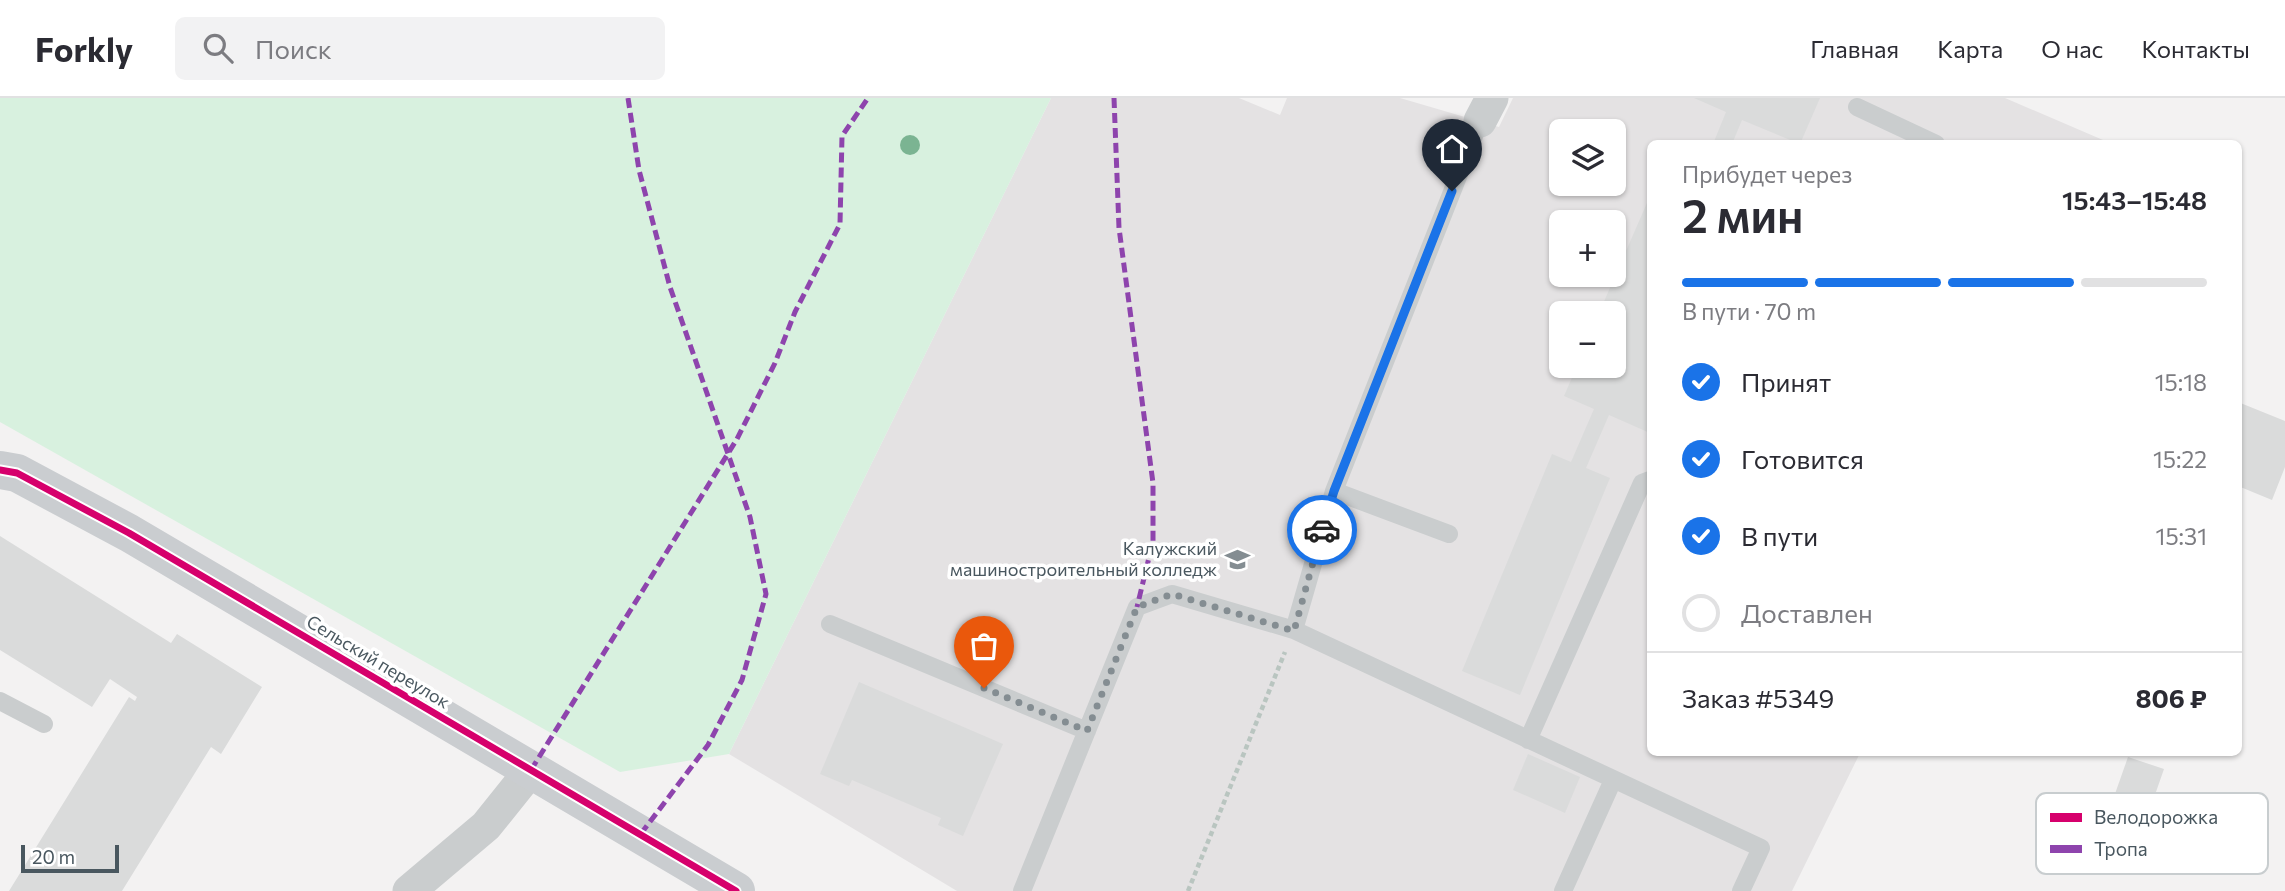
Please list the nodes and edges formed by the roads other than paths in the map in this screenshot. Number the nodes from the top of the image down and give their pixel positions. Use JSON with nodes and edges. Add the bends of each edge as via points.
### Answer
{"nodes":[{"id":1,"x":1857,"y":107,"type":"dead end"},
{"id":2,"x":1486,"y":109,"type":"edge"},
{"id":3,"x":1927,"y":140,"type":"edge"},
{"id":4,"x":0,"y":470,"type":"edge"},
{"id":5,"x":1647,"y":481,"type":"edge"},
{"id":6,"x":1334,"y":491,"type":"junction"},
{"id":7,"x":1448,"y":534,"type":"dead end"},
{"id":8,"x":831,"y":624,"type":"dead end"},
{"id":9,"x":1294,"y":631,"type":"junction"},
{"id":10,"x":0,"y":701,"type":"edge"},
{"id":11,"x":44,"y":724,"type":"dead end"},
{"id":12,"x":1087,"y":731,"type":"junction"},
{"id":13,"x":1528,"y":740,"type":"junction"},
{"id":14,"x":531,"y":771,"type":"junction"},
{"id":15,"x":1613,"y":780,"type":"junction"},
{"id":16,"x":409,"y":891,"type":"edge"},
{"id":17,"x":736,"y":891,"type":"edge"},
{"id":18,"x":1022,"y":891,"type":"edge"},
{"id":19,"x":1563,"y":891,"type":"edge"},
{"id":20,"x":1741,"y":891,"type":"edge"}],
"edges":[{"from":1,"to":3,"type":"lane"},
{"from":2,"to":6,"type":"lane"},
{"from":4,"to":14,"type":"street","name":"Сельский переулок","via":[[17,473],[129,533]]},
{"from":5,"to":13,"type":"lane","via":[[1642,483]]},
{"from":6,"to":7,"type":"lane"},
{"from":6,"to":9,"type":"lane"},
{"from":8,"to":12,"type":"lane"},
{"from":9,"to":12,"type":"lane","via":[[1172,594],[1137,607]]},
{"from":9,"to":13,"type":"lane"},
{"from":10,"to":11,"type":"lane"},
{"from":12,"to":18,"type":"lane"},
{"from":13,"to":15,"type":"lane"},
{"from":14,"to":16,"type":"street","via":[[486,826]]},
{"from":14,"to":17,"type":"street","name":"Сельский переулок"},
{"from":15,"to":19,"type":"lane"},
{"from":15,"to":20,"type":"lane","via":[[1761,848]]}]}
